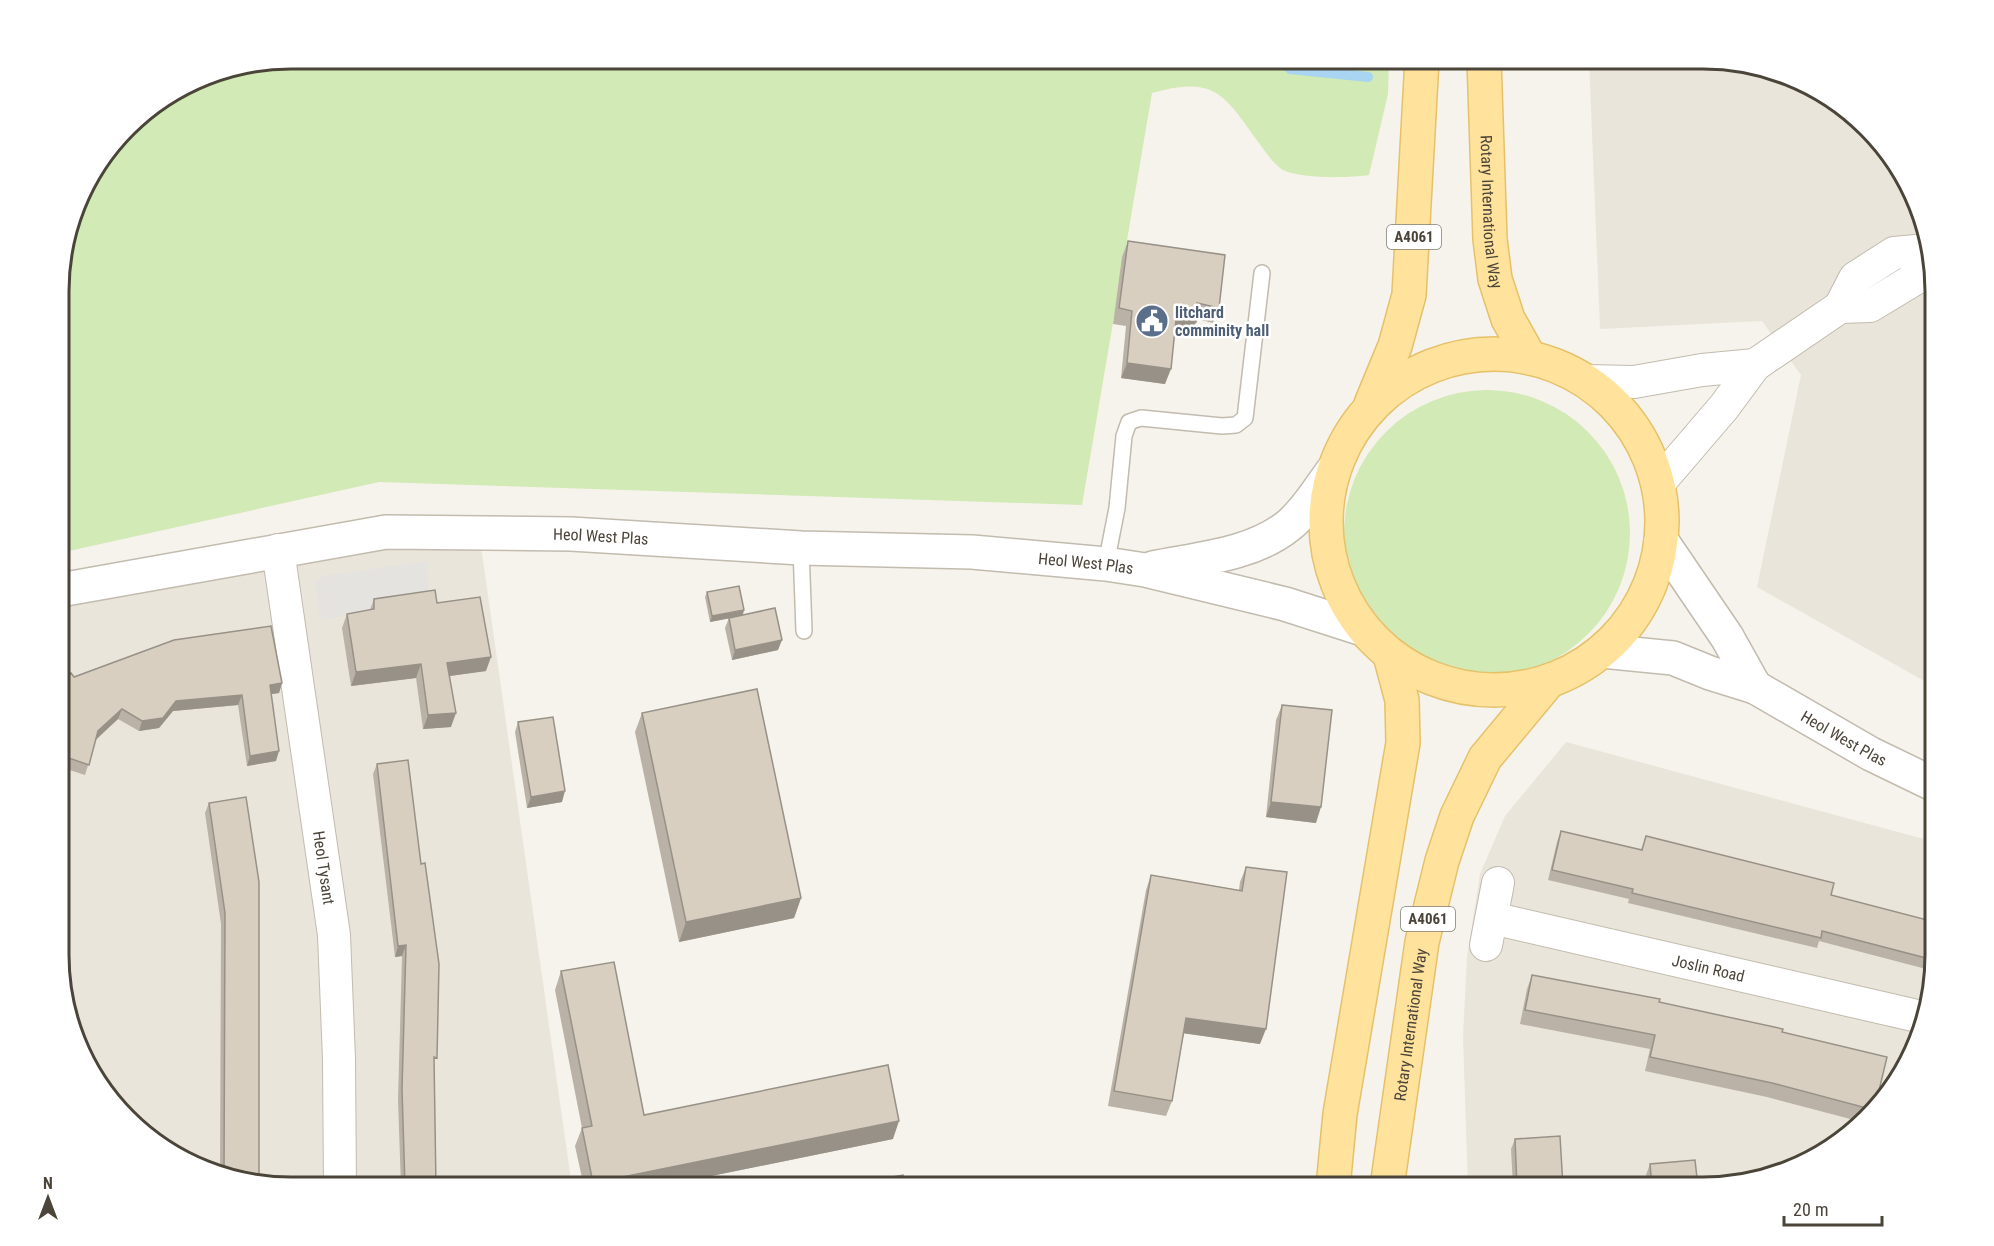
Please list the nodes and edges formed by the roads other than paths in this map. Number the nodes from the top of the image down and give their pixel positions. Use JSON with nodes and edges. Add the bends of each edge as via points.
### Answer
{"nodes":[{"id":1,"x":1422,"y":69,"type":"edge"},
{"id":2,"x":1484,"y":69,"type":"edge"},
{"id":3,"x":1921,"y":251,"type":"edge"},
{"id":4,"x":1924,"y":268,"type":"edge"},
{"id":5,"x":1262,"y":273,"type":"dead end"},
{"id":6,"x":1840,"y":307,"type":"junction"},
{"id":7,"x":1530,"y":358,"type":"junction"},
{"id":8,"x":1755,"y":365,"type":"junction"},
{"id":9,"x":1585,"y":381,"type":"junction"},
{"id":10,"x":1369,"y":408,"type":"junction"},
{"id":11,"x":1334,"y":469,"type":"junction"},
{"id":12,"x":1658,"y":484,"type":"junction"},
{"id":13,"x":1661,"y":540,"type":"junction"},
{"id":14,"x":801,"y":548,"type":"junction"},
{"id":15,"x":278,"y":550,"type":"junction"},
{"id":16,"x":1106,"y":564,"type":"junction"},
{"id":17,"x":1145,"y":570,"type":"junction"},
{"id":18,"x":69,"y":588,"type":"edge"},
{"id":19,"x":1363,"y":629,"type":"junction"},
{"id":20,"x":804,"y":631,"type":"dead end"},
{"id":21,"x":1602,"y":651,"type":"junction"},
{"id":22,"x":1390,"y":655,"type":"junction"},
{"id":23,"x":1549,"y":681,"type":"junction"},
{"id":24,"x":1755,"y":687,"type":"junction"},
{"id":25,"x":1925,"y":779,"type":"edge"},
{"id":26,"x":1498,"y":883,"type":"dead end"},
{"id":27,"x":1916,"y":1016,"type":"edge"},
{"id":28,"x":340,"y":1177,"type":"edge"},
{"id":29,"x":1334,"y":1177,"type":"edge"},
{"id":30,"x":1388,"y":1177,"type":"edge"}],
"edges":[{"from":1,"to":10,"type":"main road","number":"A4061","via":[[1409,295],[1395,346]]},
{"from":2,"to":7,"type":"main road","name":"Rotary International Way","via":[[1495,279],[1508,319]]},
{"from":3,"to":6,"type":"street","via":[[1894,253],[1855,278]]},
{"from":4,"to":6,"type":"street","via":[[1918,277],[1870,306]]},
{"from":5,"to":16,"type":"lane","via":[[1245,418],[1236,425],[1222,426],[1142,418],[1129,422]]},
{"from":6,"to":8,"type":"street"},
{"from":7,"to":9,"type":"main road"},
{"from":7,"to":10,"type":"main road","via":[[1495,354],[1460,358],[1426,368]]},
{"from":8,"to":9,"type":"street","via":[[1634,382]]},
{"from":8,"to":12,"type":"street"},
{"from":9,"to":12,"type":"main road","via":[[1631,425]]},
{"from":10,"to":11,"type":"main road","via":[[1348,437]]},
{"from":11,"to":17,"type":"street","name":"Heol West Plas","via":[[1289,525],[1271,537],[1242,549]]},
{"from":11,"to":19,"type":"main road","via":[[1325,524],[1335,580]]},
{"from":12,"to":13,"type":"main road"},
{"from":13,"to":21,"type":"main road","via":[[1651,582],[1631,619]]},
{"from":13,"to":24,"type":"street","via":[[1727,637]]},
{"from":14,"to":15,"type":"street","name":"Heol West Plas","via":[[571,534],[386,532]]},
{"from":14,"to":16,"type":"street","name":"Heol West Plas","via":[[972,552]]},
{"from":14,"to":20,"type":"lane"},
{"from":15,"to":18,"type":"street","name":"Heol West Plas"},
{"from":15,"to":28,"type":"street","name":"Heol Tysant","via":[[334,935]]},
{"from":16,"to":17,"type":"street","name":"Heol West Plas"},
{"from":17,"to":19,"type":"street","name":"Heol West Plas","via":[[1295,607]]},
{"from":19,"to":22,"type":"main road"},
{"from":21,"to":23,"type":"main road","via":[[1577,669]]},
{"from":21,"to":24,"type":"street","name":"Heol West Plas","via":[[1673,658]]},
{"from":22,"to":23,"type":"main road","via":[[1426,677],[1467,689],[1508,690]]},
{"from":22,"to":29,"type":"main road","via":[[1402,700],[1402,743],[1340,1114]]},
{"from":23,"to":30,"type":"main road","name":"Rotary International Way","number":"A4061","via":[[1485,758],[1457,816],[1442,861],[1422,942]]},
{"from":24,"to":25,"type":"street","name":"Heol West Plas","via":[[1871,754]]},
{"from":26,"to":27,"type":"street","name":"Joslin Road","via":[[1489,932]]}]}
